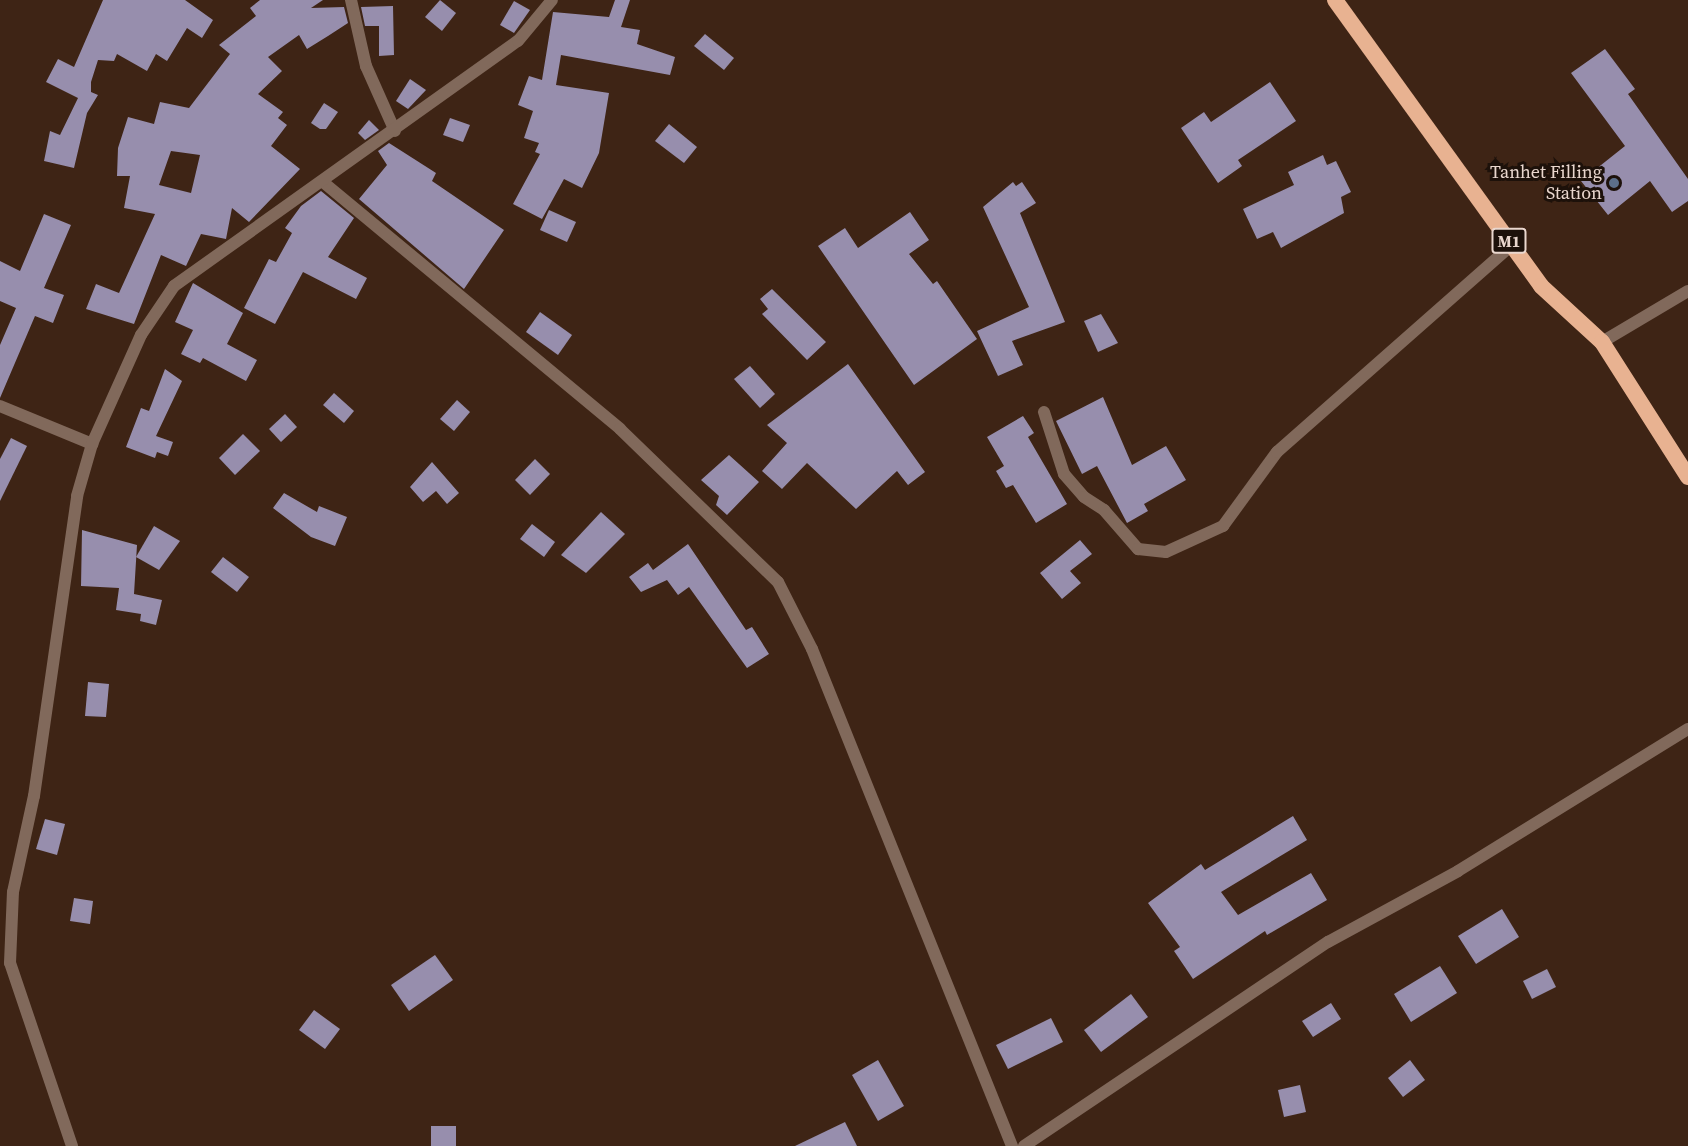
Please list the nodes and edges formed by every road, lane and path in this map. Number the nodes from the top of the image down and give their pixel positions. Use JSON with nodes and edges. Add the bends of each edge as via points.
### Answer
{"nodes":[{"id":1,"x":351,"y":0,"type":"edge"},
{"id":2,"x":552,"y":0,"type":"edge"},
{"id":3,"x":1335,"y":0,"type":"edge"},
{"id":4,"x":395,"y":131,"type":"junction"},
{"id":5,"x":323,"y":182,"type":"junction"},
{"id":6,"x":1512,"y":245,"type":"junction"},
{"id":7,"x":1688,"y":291,"type":"edge"},
{"id":8,"x":1602,"y":342,"type":"junction"},
{"id":9,"x":0,"y":406,"type":"edge"},
{"id":10,"x":1044,"y":412,"type":"dead end"},
{"id":11,"x":92,"y":444,"type":"junction"},
{"id":12,"x":1688,"y":477,"type":"edge"},
{"id":13,"x":1688,"y":729,"type":"edge"},
{"id":14,"x":72,"y":1146,"type":"edge"},
{"id":15,"x":1012,"y":1146,"type":"edge"},
{"id":16,"x":1024,"y":1146,"type":"edge"}],
"edges":[{"from":1,"to":4,"type":"street","via":[[366,66]]},
{"from":2,"to":4,"type":"street","via":[[518,41]]},
{"from":3,"to":6,"type":"highway","number":"M1"},
{"from":4,"to":5,"type":"street"},
{"from":5,"to":11,"type":"street","via":[[174,286],[141,335]]},
{"from":5,"to":15,"type":"street","via":[[620,429],[778,582],[812,649]]},
{"from":6,"to":8,"type":"highway","number":"M1","via":[[1541,286]]},
{"from":6,"to":10,"type":"street","via":[[1277,452],[1223,526],[1166,552],[1138,549],[1104,510],[1084,498],[1064,474]]},
{"from":7,"to":8,"type":"street"},
{"from":8,"to":12,"type":"highway","number":"M1"},
{"from":9,"to":11,"type":"street"},
{"from":11,"to":14,"type":"street","via":[[77,496],[33,796],[13,892],[10,963]]},
{"from":13,"to":16,"type":"street","via":[[1458,871],[1328,942]]}]}
